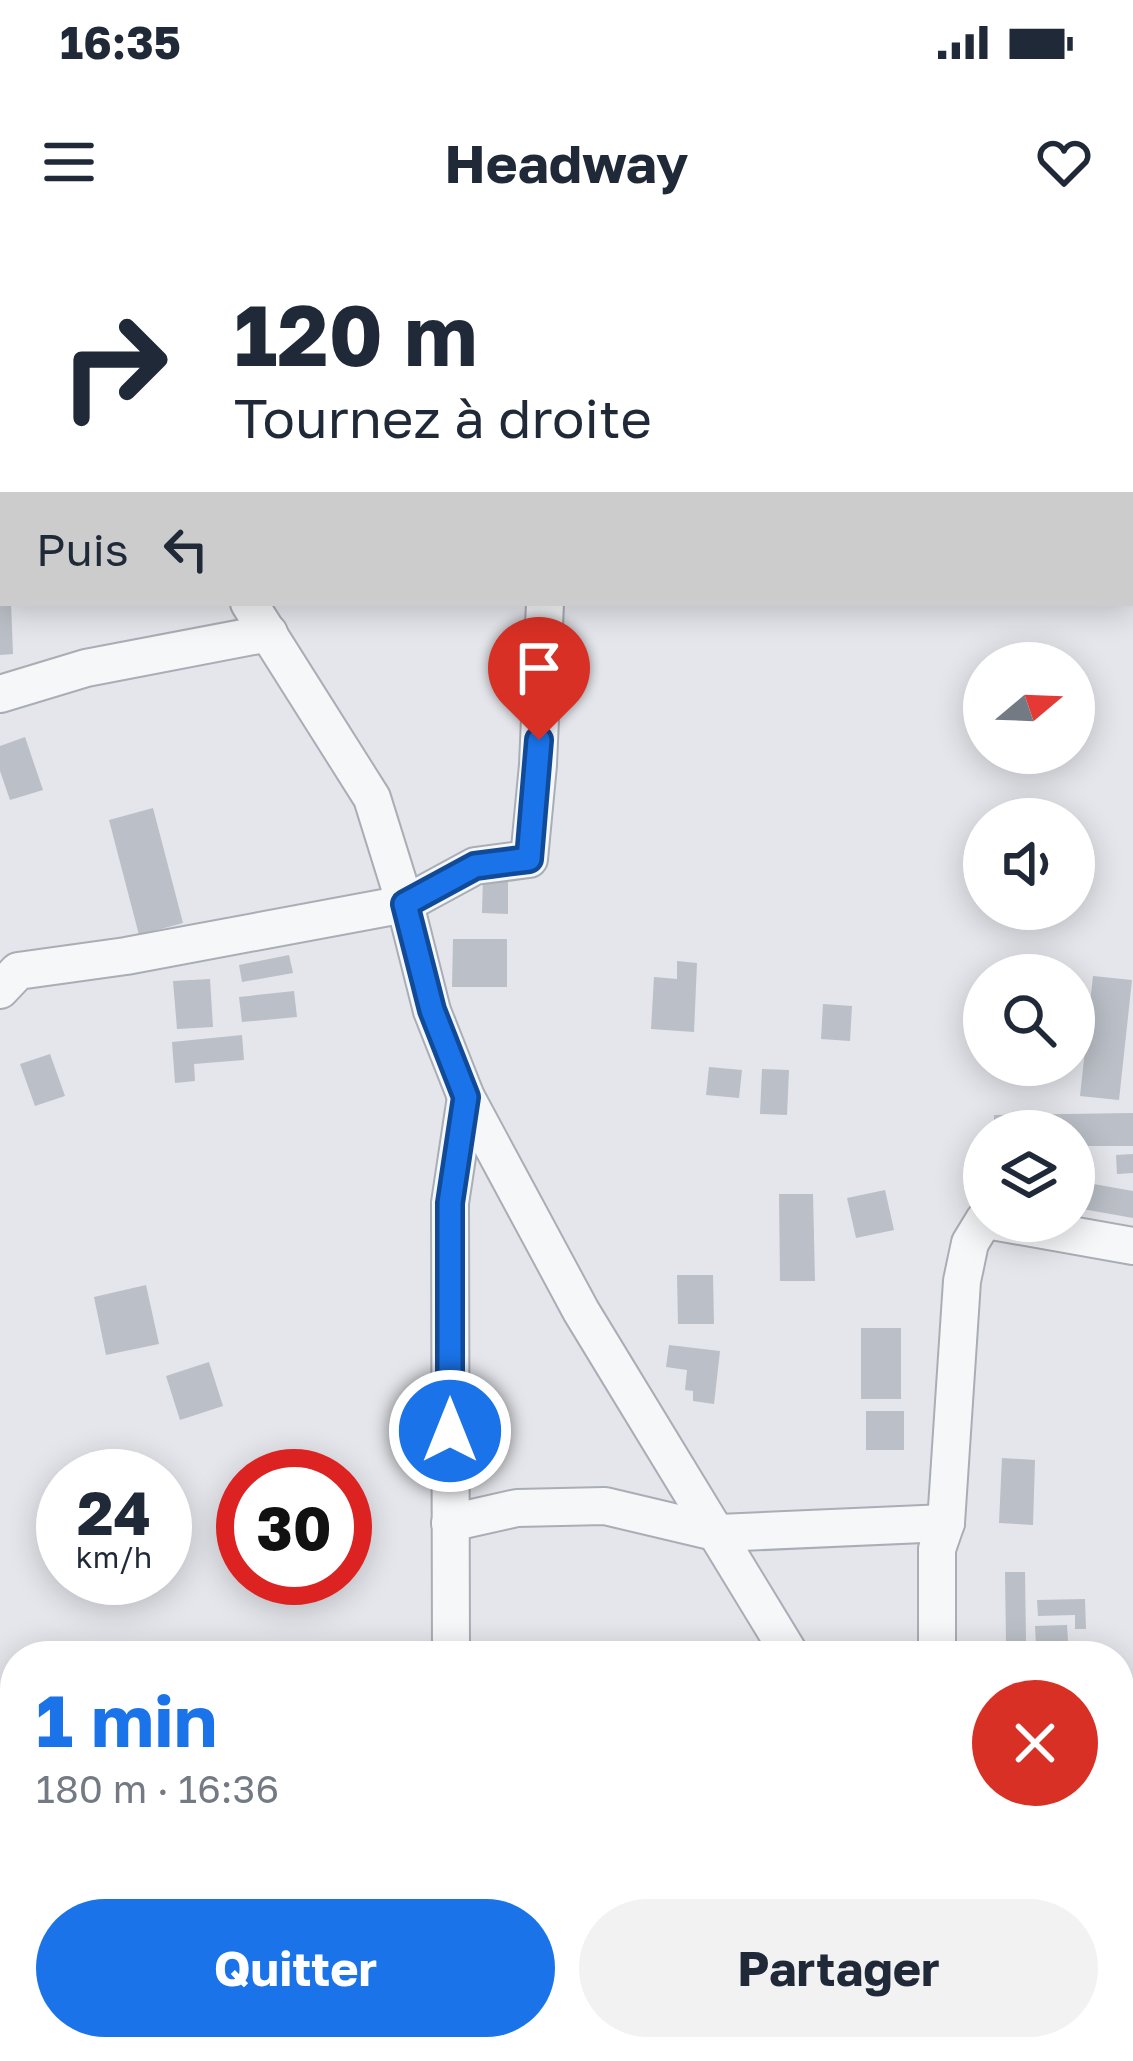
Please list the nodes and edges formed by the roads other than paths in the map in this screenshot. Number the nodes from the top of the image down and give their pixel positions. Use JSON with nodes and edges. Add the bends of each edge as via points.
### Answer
{"nodes":[{"id":1,"x":544,"y":606,"type":"edge"},
{"id":2,"x":259,"y":618,"type":"edge"},
{"id":3,"x":0,"y":694,"type":"edge"},
{"id":4,"x":405,"y":904,"type":"junction"},
{"id":5,"x":0,"y":990,"type":"edge"},
{"id":6,"x":466,"y":1097,"type":"junction"},
{"id":7,"x":1095,"y":1239,"type":"edge"},
{"id":8,"x":971,"y":1242,"type":"edge"},
{"id":9,"x":1133,"y":1246,"type":"edge"},
{"id":10,"x":450,"y":1523,"type":"junction"},
{"id":11,"x":946,"y":1523,"type":"junction"},
{"id":12,"x":719,"y":1533,"type":"junction"},
{"id":13,"x":452,"y":1641,"type":"edge"},
{"id":14,"x":782,"y":1641,"type":"edge"},
{"id":15,"x":938,"y":1641,"type":"edge"}],
"edges":[{"from":1,"to":4,"type":"street","via":[[529,859],[475,866]]},
{"from":2,"to":3,"type":"street"},
{"from":2,"to":4,"type":"street","via":[[372,798]]},
{"from":4,"to":5,"type":"street","via":[[18,971]]},
{"from":4,"to":6,"type":"street","via":[[432,1010]]},
{"from":6,"to":10,"type":"street","via":[[450,1203]]},
{"from":6,"to":12,"type":"street","via":[[581,1311]]},
{"from":7,"to":9,"type":"street"},
{"from":8,"to":11,"type":"street"},
{"from":10,"to":12,"type":"street","via":[[517,1508],[605,1506]]},
{"from":10,"to":13,"type":"street"},
{"from":11,"to":12,"type":"street"},
{"from":11,"to":15,"type":"street","via":[[937,1550]]},
{"from":12,"to":14,"type":"street"}]}
